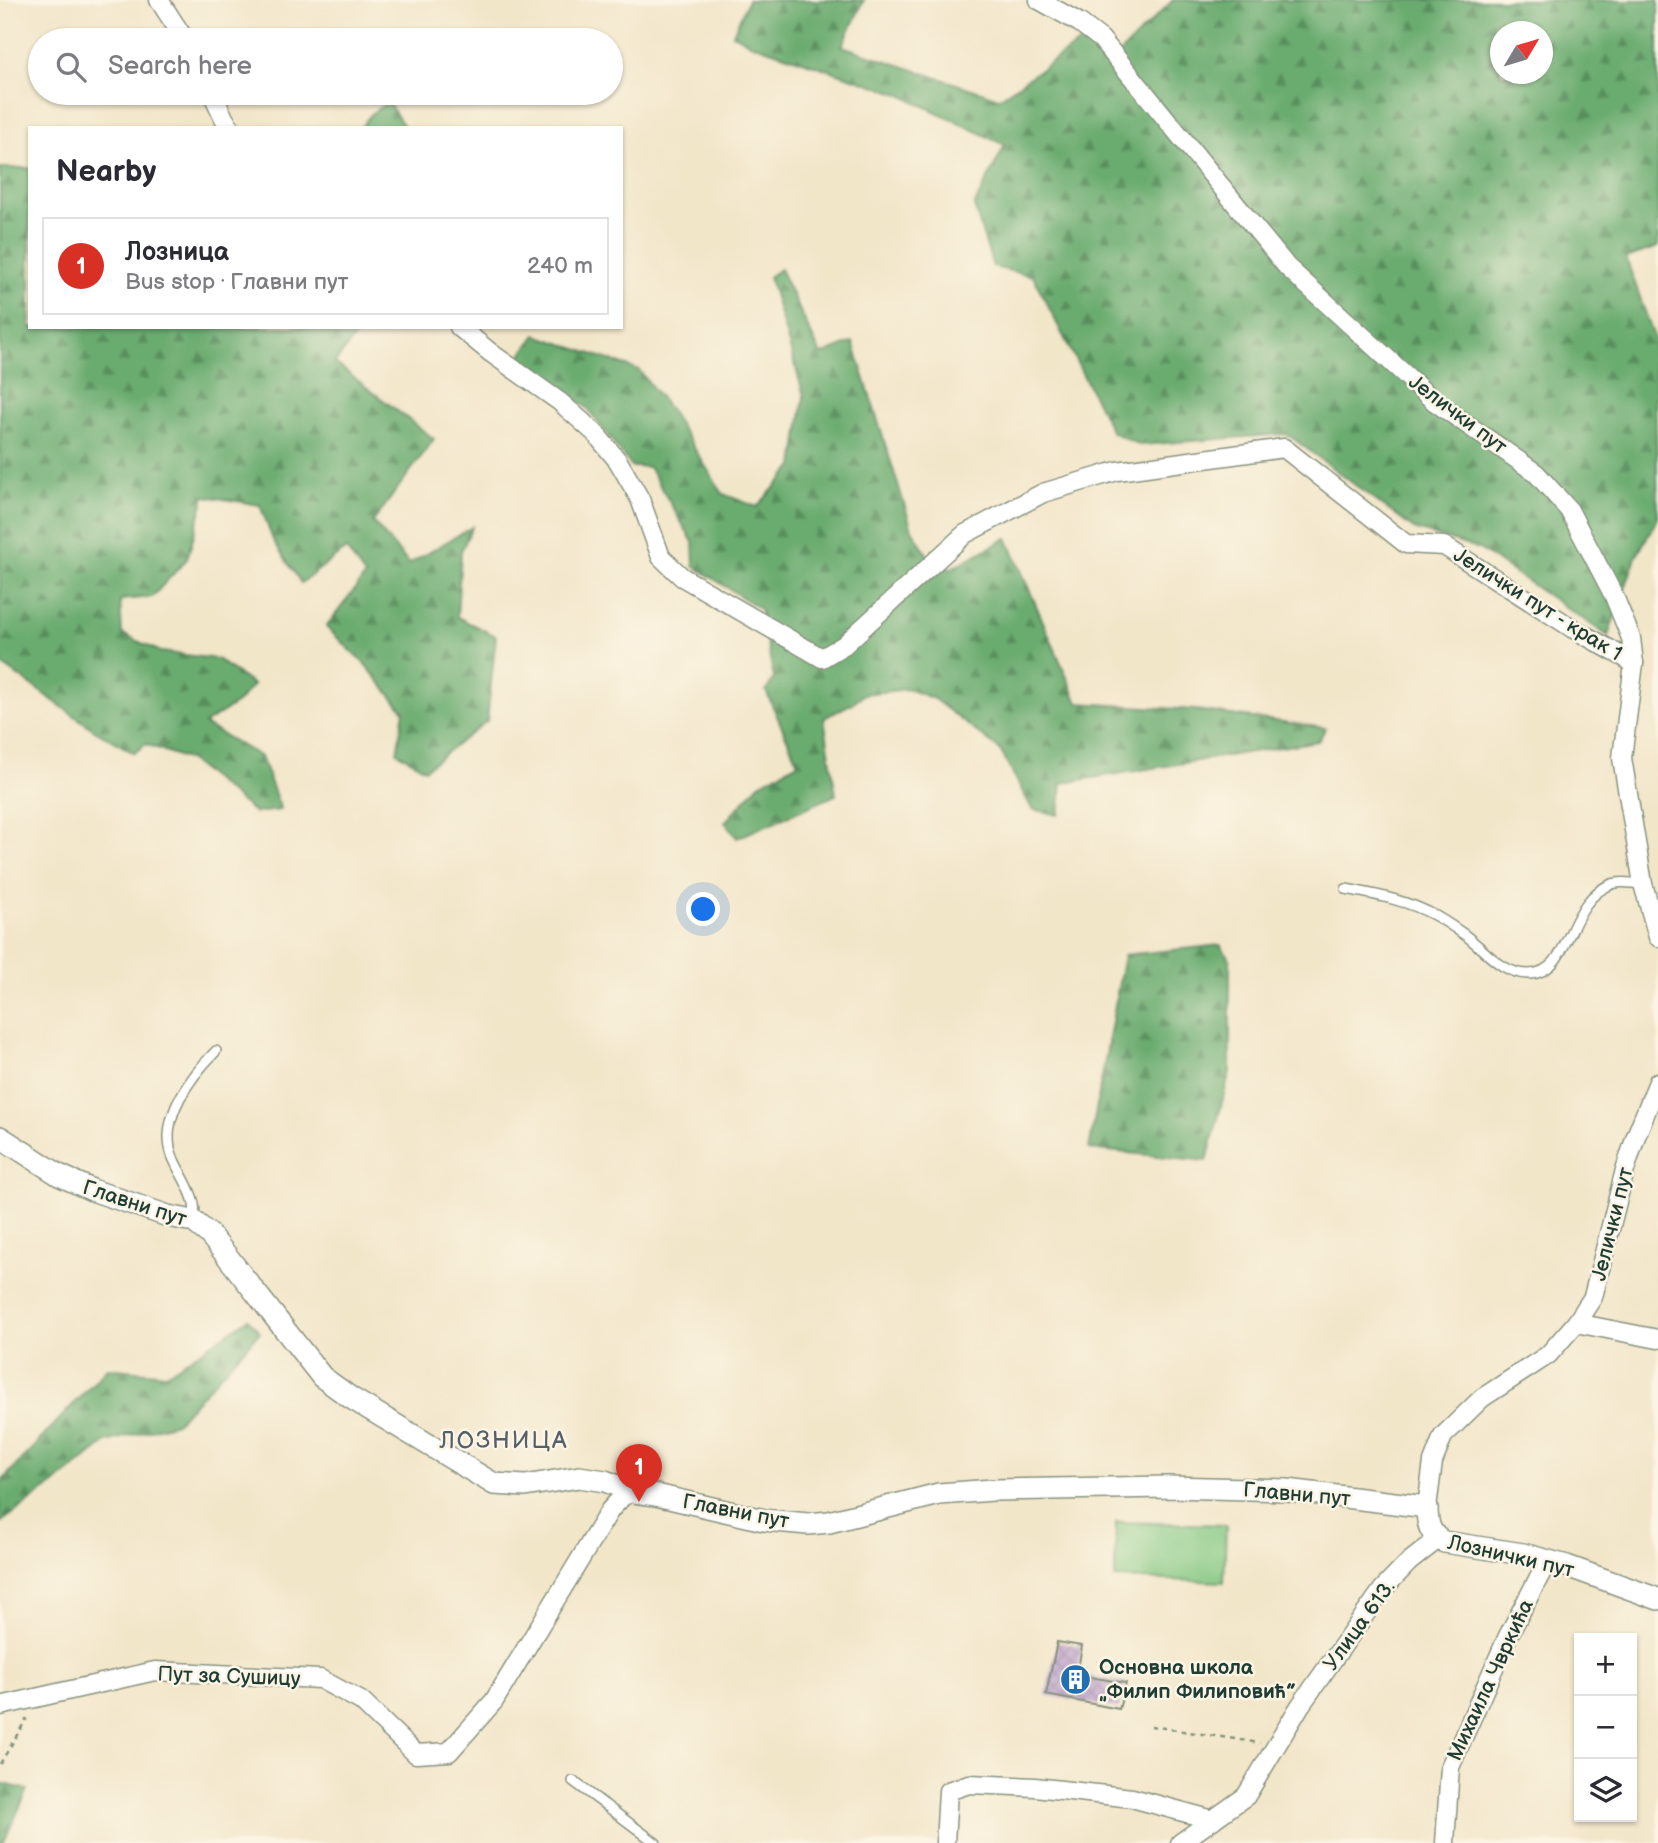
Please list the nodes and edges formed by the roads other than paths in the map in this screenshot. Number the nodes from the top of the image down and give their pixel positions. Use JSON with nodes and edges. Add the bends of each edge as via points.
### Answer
{"nodes":[{"id":1,"x":159,"y":0,"type":"edge"},
{"id":2,"x":1039,"y":0,"type":"edge"},
{"id":3,"x":177,"y":28,"type":"edge"},
{"id":4,"x":218,"y":105,"type":"edge"},
{"id":5,"x":230,"y":126,"type":"edge"},
{"id":6,"x":461,"y":329,"type":"edge"},
{"id":7,"x":1634,"y":663,"type":"junction"},
{"id":8,"x":1643,"y":884,"type":"junction"},
{"id":9,"x":1346,"y":889,"type":"dead end"},
{"id":10,"x":1658,"y":937,"type":"edge"},
{"id":11,"x":216,"y":1051,"type":"dead end"},
{"id":12,"x":1658,"y":1082,"type":"edge"},
{"id":13,"x":0,"y":1137,"type":"edge"},
{"id":14,"x":193,"y":1221,"type":"junction"},
{"id":15,"x":1576,"y":1323,"type":"junction"},
{"id":16,"x":1658,"y":1339,"type":"edge"},
{"id":17,"x":634,"y":1492,"type":"junction"},
{"id":18,"x":1427,"y":1507,"type":"junction"},
{"id":19,"x":1438,"y":1539,"type":"junction"},
{"id":20,"x":1546,"y":1562,"type":"junction"},
{"id":21,"x":1658,"y":1599,"type":"edge"},
{"id":22,"x":0,"y":1706,"type":"edge"},
{"id":23,"x":573,"y":1780,"type":"dead end"},
{"id":24,"x":1213,"y":1820,"type":"junction"},
{"id":25,"x":656,"y":1843,"type":"edge"},
{"id":26,"x":945,"y":1843,"type":"edge"},
{"id":27,"x":1180,"y":1843,"type":"edge"},
{"id":28,"x":1445,"y":1843,"type":"edge"}],
"edges":[{"from":1,"to":3,"type":"street"},
{"from":2,"to":7,"type":"street","name":"Јелички пут","via":[[1101,39],[1287,267],[1435,402],[1536,473],[1569,510],[1614,596],[1631,638]]},
{"from":4,"to":5,"type":"street"},
{"from":6,"to":7,"type":"street","name":"Јелички пут - крак 1","via":[[595,433],[618,461],[639,499],[661,557],[682,577],[822,657],[844,645],[965,534],[1042,493],[1117,471],[1284,448],[1406,544],[1444,546]]},
{"from":7,"to":8,"type":"street","name":"Јелички пут","via":[[1622,758]]},
{"from":8,"to":9,"type":"lane","via":[[1620,882],[1598,891],[1583,906],[1555,962],[1528,974],[1500,964],[1426,911],[1390,897]]},
{"from":8,"to":10,"type":"street","name":"Јелички пут"},
{"from":11,"to":14,"type":"lane","via":[[191,1080],[170,1126],[170,1148],[194,1205]]},
{"from":12,"to":15,"type":"street","name":"Јелички пут","via":[[1625,1170],[1593,1297]]},
{"from":13,"to":14,"type":"street","name":"Главни пут","via":[[92,1191]]},
{"from":14,"to":17,"type":"street","name":"Главни пут","via":[[209,1234],[322,1377],[351,1398],[494,1484],[525,1486],[579,1477]]},
{"from":15,"to":16,"type":"street"},
{"from":15,"to":18,"type":"street","name":"Јелички пут","via":[[1548,1355],[1482,1398],[1443,1436],[1433,1462]]},
{"from":17,"to":18,"type":"street","name":"Главни пут","via":[[764,1520],[808,1524],[939,1494],[993,1490],[1287,1490]]},
{"from":17,"to":22,"type":"street","name":"Пут за Сушицу","via":[[610,1510],[494,1701],[449,1752],[416,1754],[361,1702],[320,1679],[155,1671]]},
{"from":18,"to":19,"type":"street","name":"Лознички пут","via":[[1428,1524]]},
{"from":19,"to":20,"type":"street","name":"Лознички пут"},
{"from":19,"to":24,"type":"street","name":"Улица 613.","via":[[1383,1589],[1300,1706],[1246,1796]]},
{"from":20,"to":21,"type":"street","name":"Лознички пут"},
{"from":20,"to":28,"type":"street","name":"Михаила Чвркића","via":[[1502,1647],[1450,1767]]},
{"from":23,"to":25,"type":"lane"},
{"from":24,"to":26,"type":"street","via":[[1132,1798],[969,1784],[948,1791]]},
{"from":24,"to":27,"type":"street","name":"Улица 613."}]}
